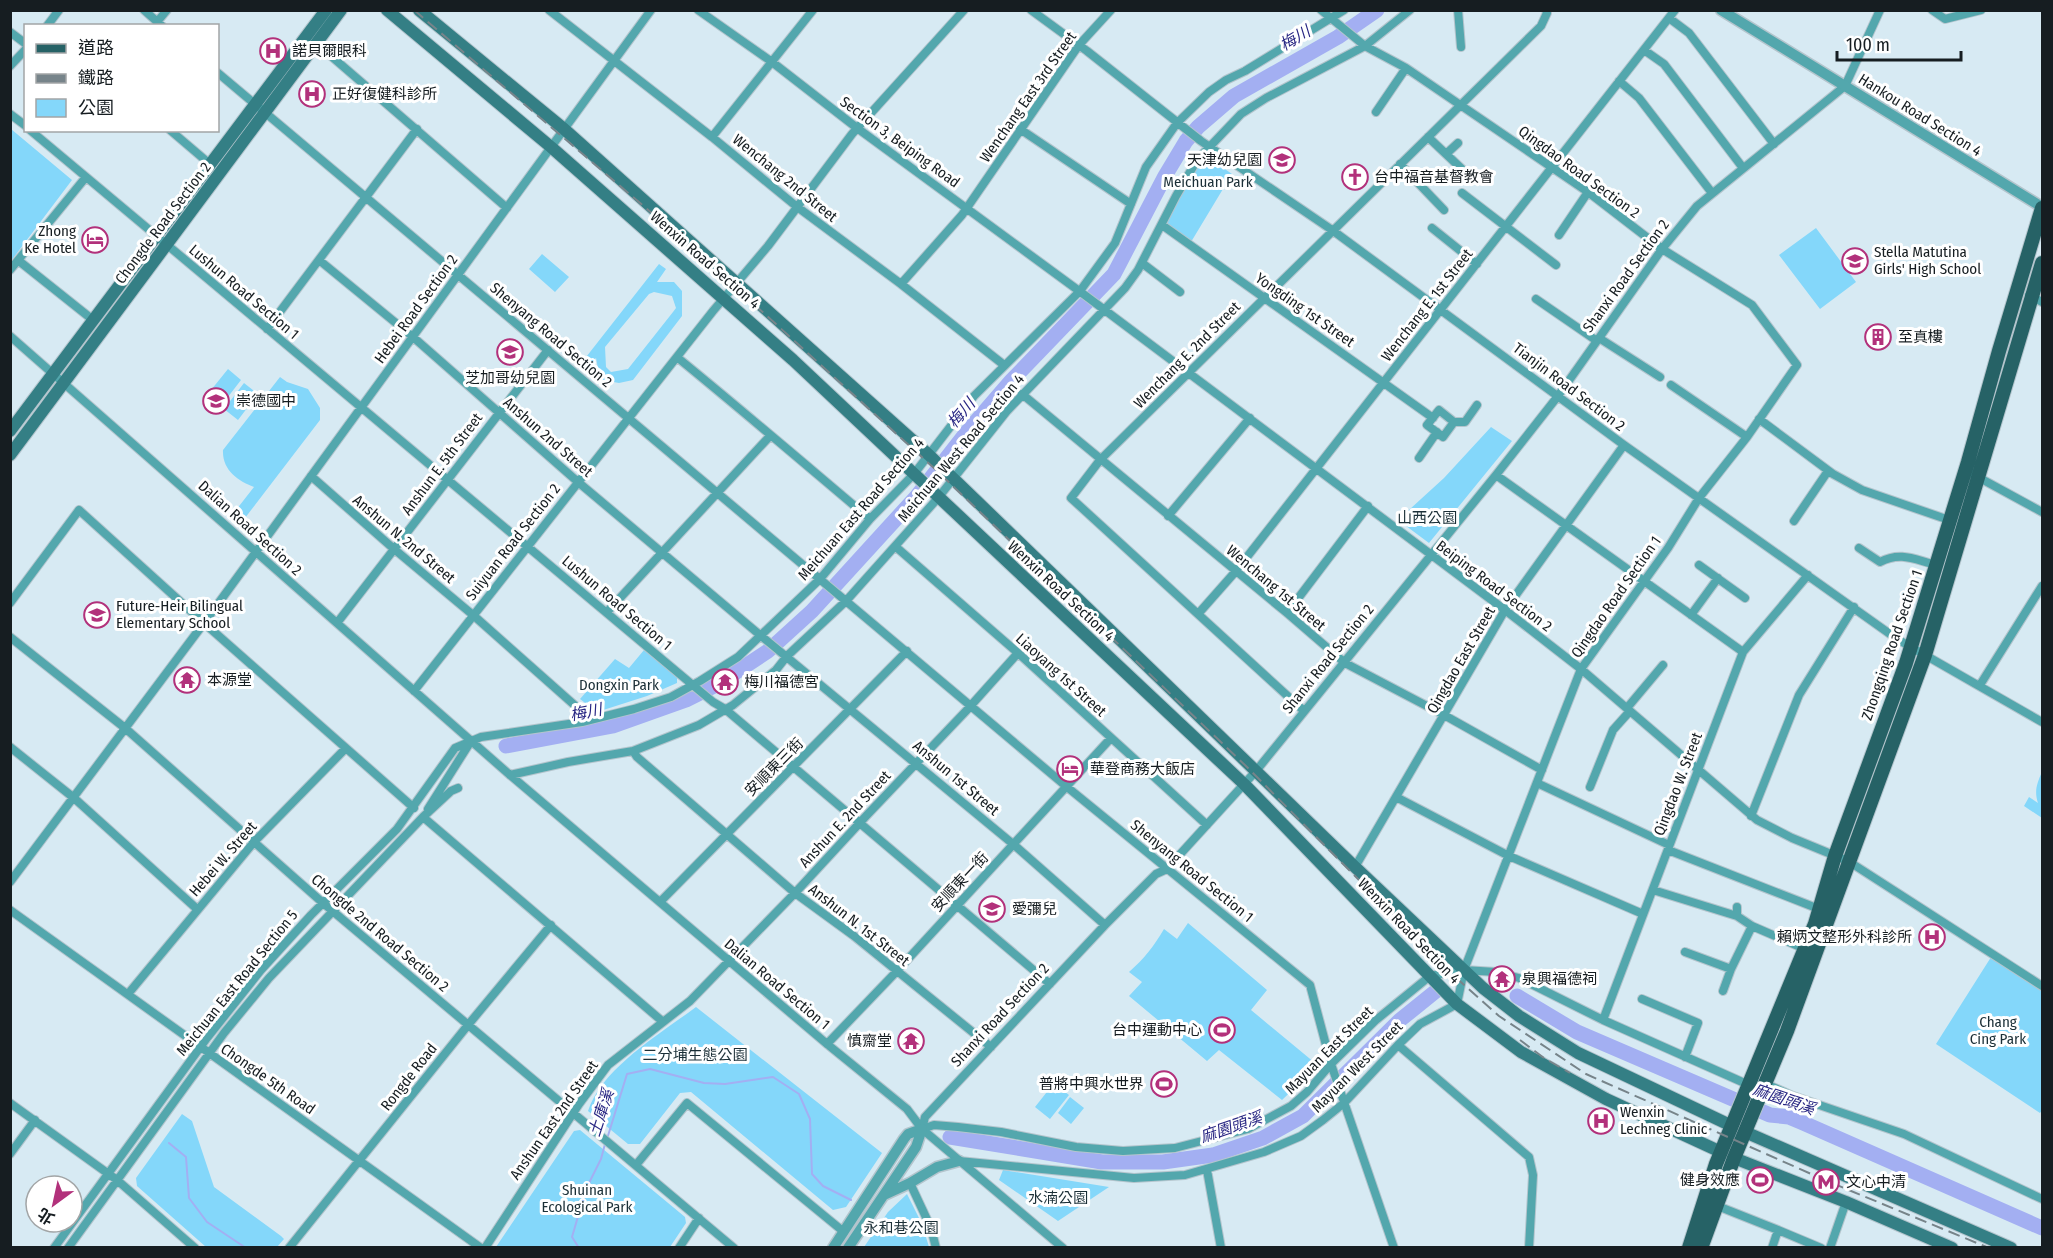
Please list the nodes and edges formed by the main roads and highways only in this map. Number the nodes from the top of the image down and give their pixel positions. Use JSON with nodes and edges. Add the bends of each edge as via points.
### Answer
{"nodes":[{"id":1,"x":326,"y":10,"type":"edge"},
{"id":2,"x":341,"y":10,"type":"edge"},
{"id":3,"x":387,"y":10,"type":"edge"},
{"id":4,"x":419,"y":10,"type":"edge"},
{"id":5,"x":260,"y":109,"type":"junction"},
{"id":6,"x":2043,"y":208,"type":"edge"},
{"id":7,"x":2043,"y":263,"type":"edge"},
{"id":8,"x":2038,"y":299,"type":"edge"},
{"id":9,"x":10,"y":431,"type":"edge"},
{"id":10,"x":10,"y":454,"type":"edge"},
{"id":11,"x":1738,"y":1129,"type":"junction"},
{"id":12,"x":1727,"y":1155,"type":"junction"},
{"id":13,"x":1689,"y":1248,"type":"edge"},
{"id":14,"x":1701,"y":1248,"type":"edge"},
{"id":15,"x":1952,"y":1248,"type":"edge"},
{"id":16,"x":2011,"y":1248,"type":"edge"}],
"edges":[{"from":1,"to":5,"type":"main road","name":"Chongde Road Section 2"},
{"from":2,"to":5,"type":"main road","name":"Chongde Road Section 2"},
{"from":3,"to":12,"type":"main road","name":"Wenxin Road Section 4","via":[[551,147],[793,360],[1244,784],[1457,1004],[1521,1052],[1606,1099]]},
{"from":4,"to":11,"type":"main road","name":"Wenxin Road Section 4","via":[[564,129],[929,455],[1502,1004],[1613,1071]]},
{"from":5,"to":9,"type":"main road","name":"Chongde Road Section 2","via":[[211,165]]},
{"from":5,"to":10,"type":"main road","name":"Chongde Road Section 2","via":[[166,244]]},
{"from":6,"to":11,"type":"main road","name":"Zhongqing Road Section 1","via":[[1911,646],[1805,949],[1738,1110]]},
{"from":7,"to":8,"type":"main road","name":"Zhongqing Road Section 1"},
{"from":8,"to":11,"type":"main road","name":"Zhongqing Road Section 1","via":[[1924,655],[1787,1031],[1752,1116]]},
{"from":11,"to":12,"type":"main road"},
{"from":11,"to":16,"type":"main road","name":"Wenxin Road Section 4"},
{"from":12,"to":13,"type":"main road","via":[[1697,1217]]},
{"from":12,"to":14,"type":"main road"},
{"from":12,"to":15,"type":"main road","name":"Wenxin Road Section 4"}]}
